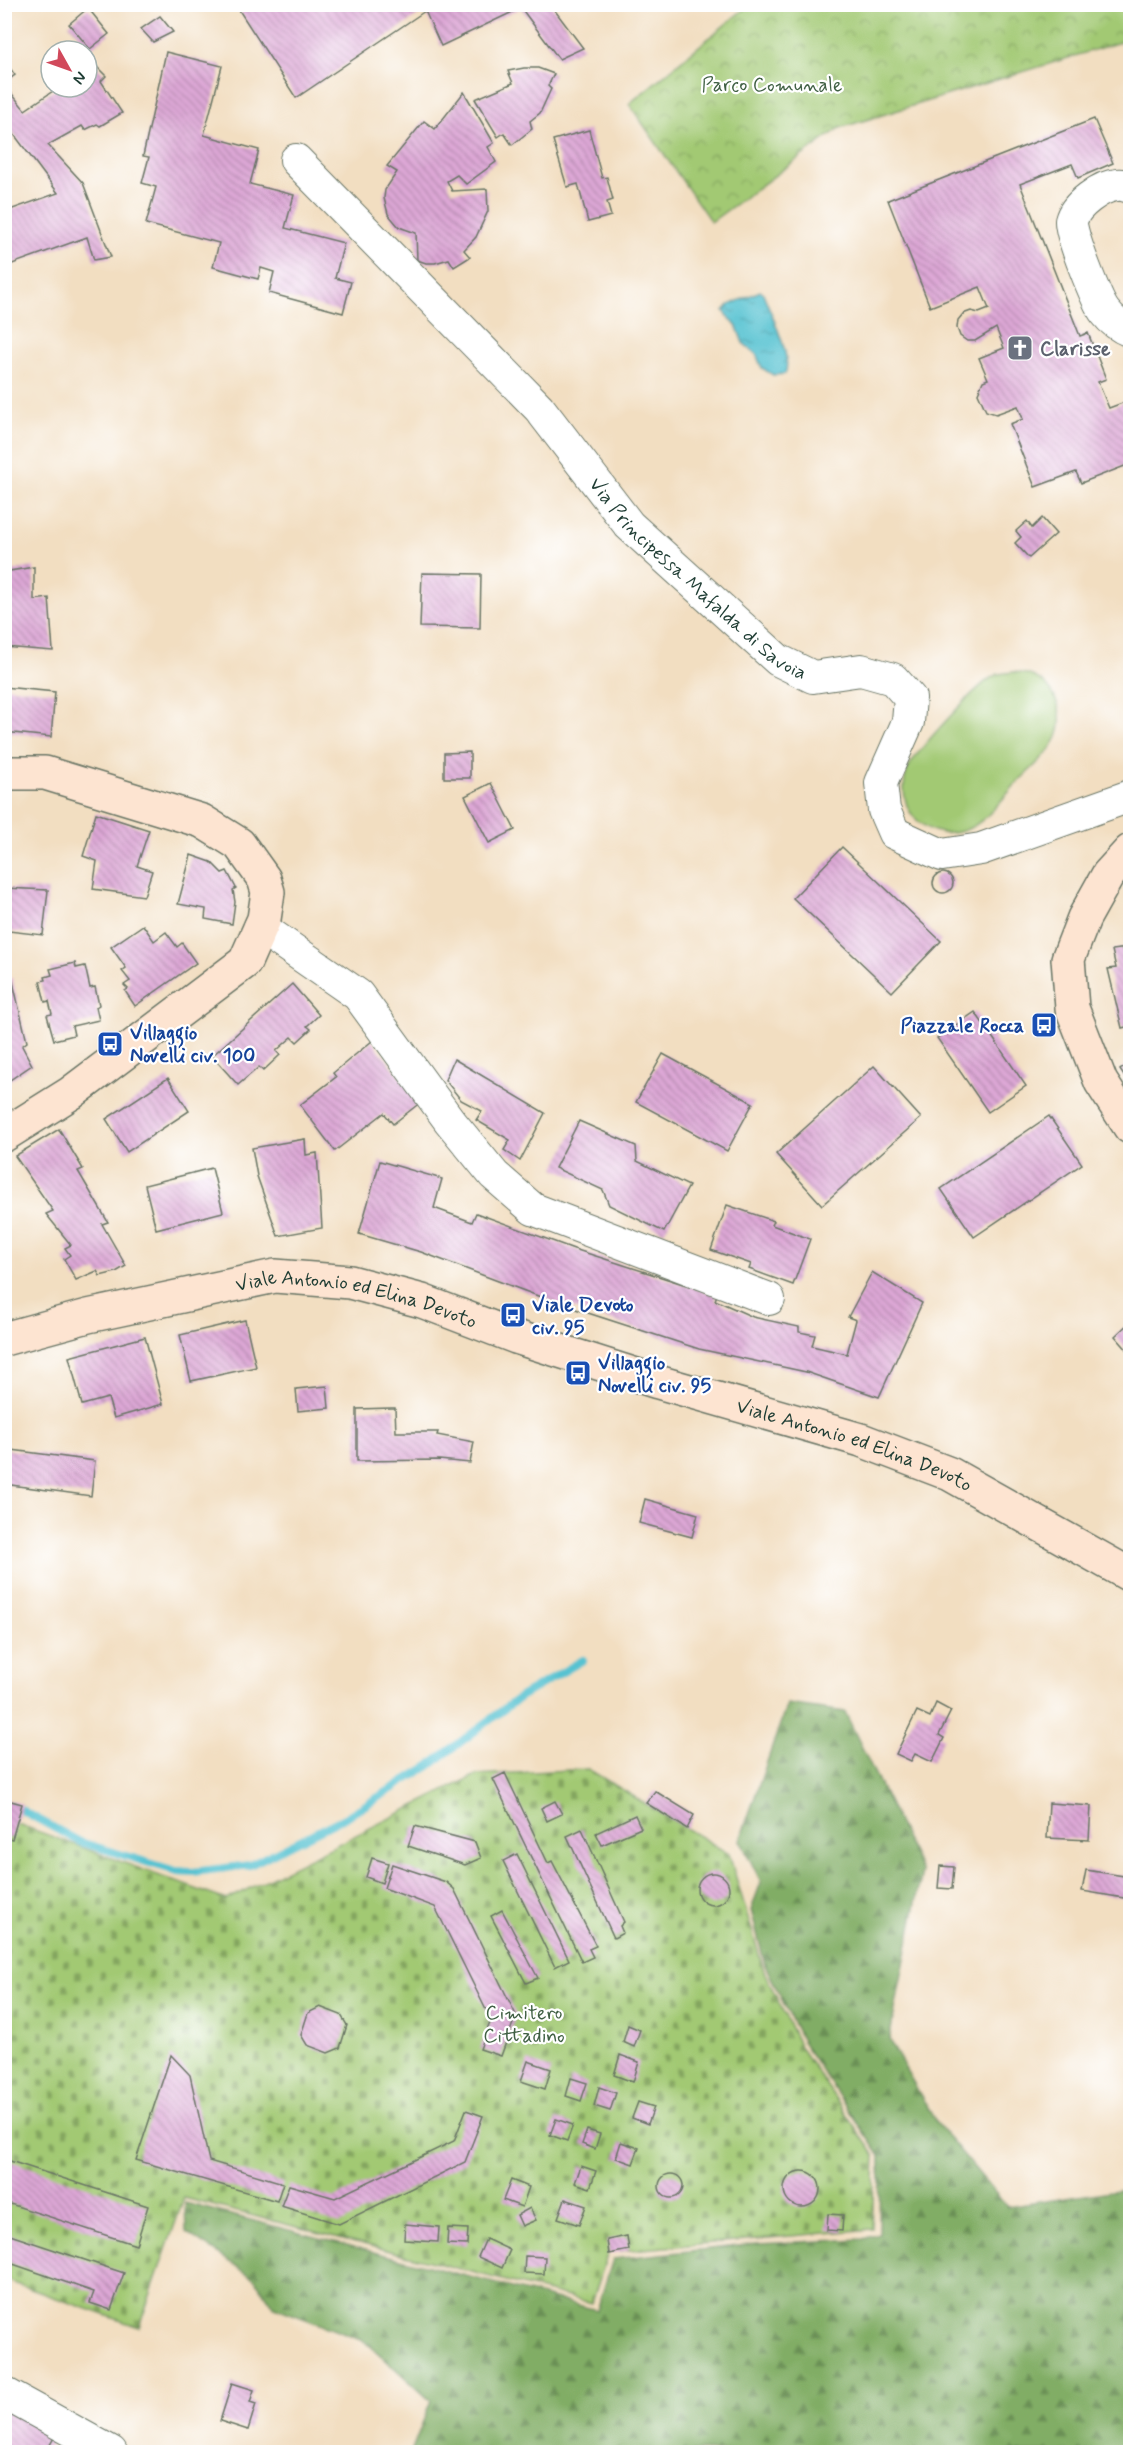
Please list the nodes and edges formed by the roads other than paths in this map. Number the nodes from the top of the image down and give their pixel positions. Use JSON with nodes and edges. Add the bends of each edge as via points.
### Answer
{"nodes":[{"id":1,"x":296,"y":160,"type":"dead end"},
{"id":2,"x":1131,"y":187,"type":"edge"},
{"id":3,"x":1131,"y":331,"type":"edge"},
{"id":4,"x":4,"y":773,"type":"edge"},
{"id":5,"x":1131,"y":796,"type":"edge"},
{"id":6,"x":1131,"y":851,"type":"edge"},
{"id":7,"x":260,"y":927,"type":"junction"},
{"id":8,"x":1131,"y":1127,"type":"edge"},
{"id":9,"x":4,"y":1135,"type":"edge"},
{"id":10,"x":769,"y":1299,"type":"dead end"},
{"id":11,"x":4,"y":1339,"type":"edge"},
{"id":12,"x":1131,"y":1575,"type":"edge"},
{"id":13,"x":4,"y":2393,"type":"edge"},
{"id":14,"x":111,"y":2452,"type":"edge"}],
"edges":[{"from":1,"to":5,"type":"street","name":"Via Principessa Mafalda di Savoia","via":[[539,408],[629,525],[778,660],[813,677],[861,670],[893,679],[910,698],[908,722],[881,783],[884,810],[894,833],[942,855],[962,852],[981,849]]},
{"from":2,"to":3,"type":"street","via":[[1117,185],[1100,191],[1080,206],[1071,221],[1072,236],[1104,310],[1120,327]]},
{"from":4,"to":7,"type":"street","via":[[45,773],[202,821],[238,844],[264,879],[268,892]]},
{"from":6,"to":8,"type":"street","via":[[1108,875],[1084,918],[1068,959],[1072,1008],[1101,1082]]},
{"from":7,"to":9,"type":"street","via":[[244,962],[71,1093]]},
{"from":7,"to":10,"type":"street","via":[[358,995],[464,1139],[494,1175],[533,1209]]},
{"from":11,"to":12,"type":"street","name":"Viale Antonio ed Elina Devoto","via":[[88,1316],[275,1276],[350,1282],[422,1301],[516,1337],[658,1382],[861,1440],[950,1474]]},
{"from":13,"to":14,"type":"street"}]}
